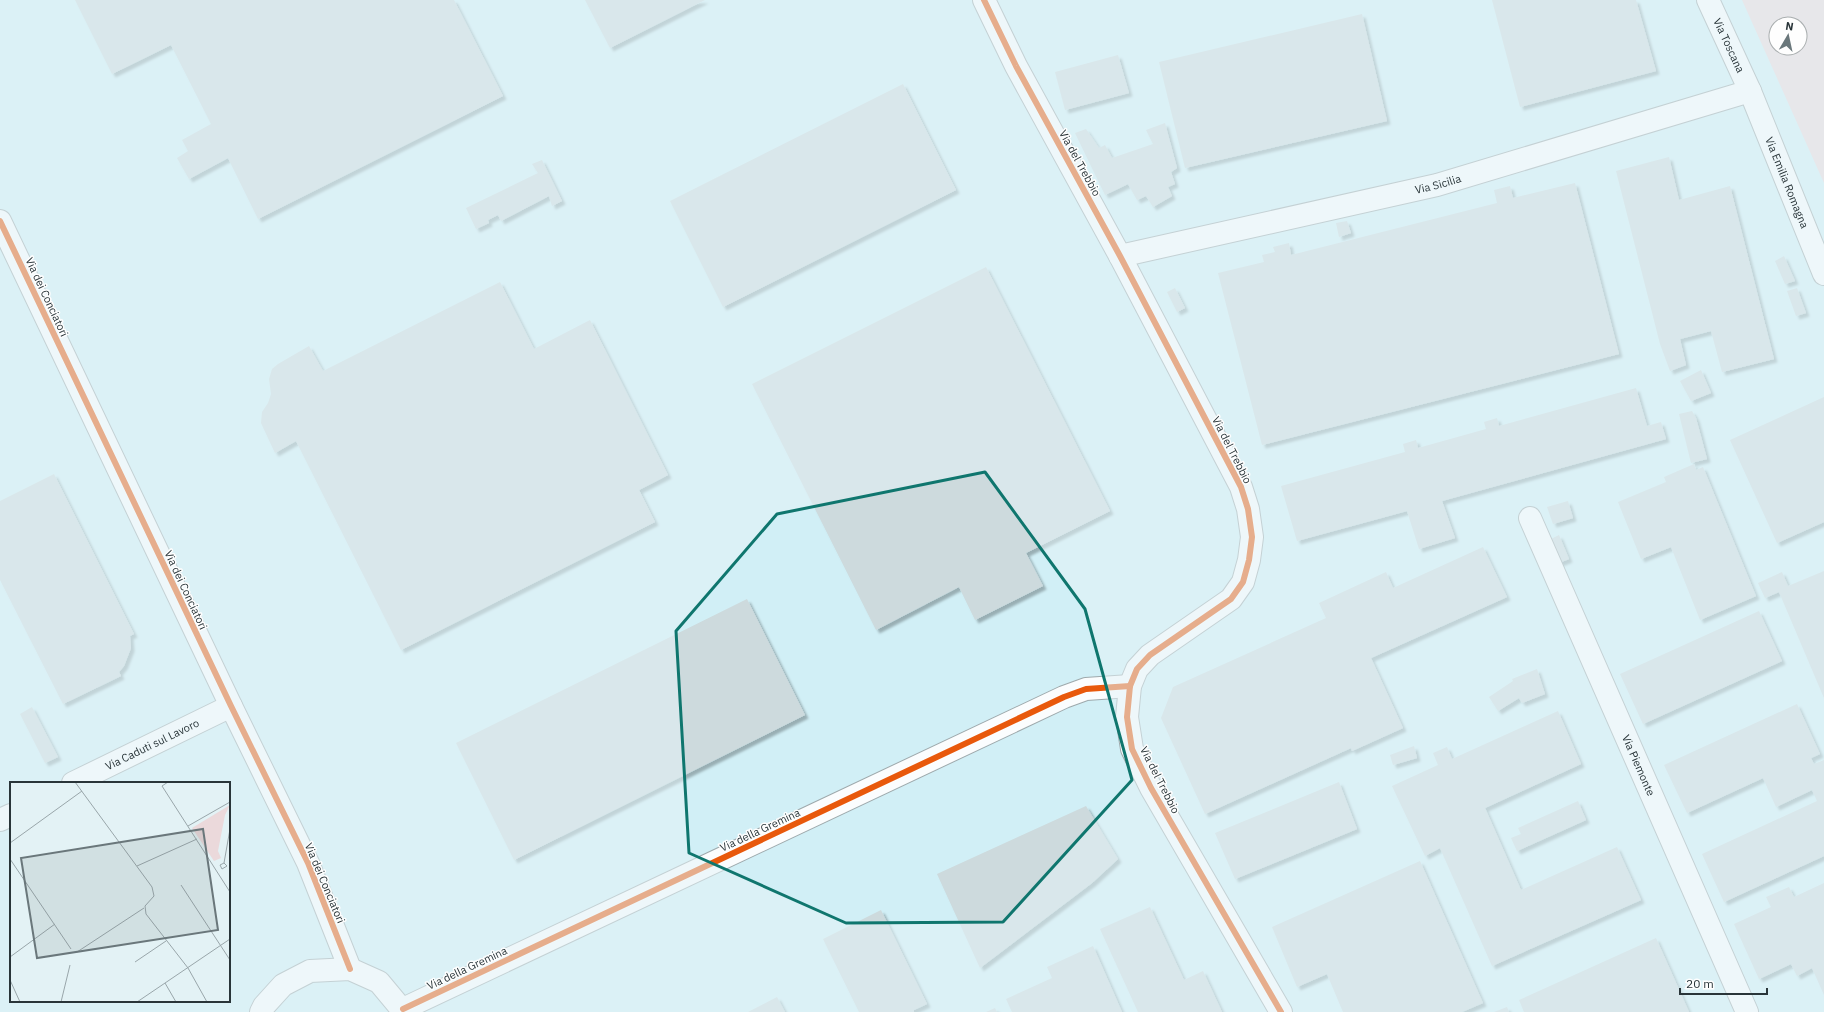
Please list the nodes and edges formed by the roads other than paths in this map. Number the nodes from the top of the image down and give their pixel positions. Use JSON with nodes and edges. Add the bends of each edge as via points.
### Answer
{"nodes":[{"id":1,"x":984,"y":0,"type":"edge"},
{"id":2,"x":1708,"y":0,"type":"edge"},
{"id":3,"x":1750,"y":91,"type":"junction"},
{"id":4,"x":0,"y":221,"type":"edge"},
{"id":5,"x":1120,"y":256,"type":"junction"},
{"id":6,"x":1824,"y":274,"type":"edge"},
{"id":7,"x":1530,"y":518,"type":"dead end"},
{"id":8,"x":1130,"y":686,"type":"junction"},
{"id":9,"x":231,"y":706,"type":"junction"},
{"id":10,"x":75,"y":782,"type":"edge"},
{"id":11,"x":10,"y":815,"type":"edge"},
{"id":12,"x":0,"y":820,"type":"edge"},
{"id":13,"x":350,"y":969,"type":"junction"},
{"id":14,"x":404,"y":1011,"type":"edge"},
{"id":15,"x":261,"y":1012,"type":"edge"},
{"id":16,"x":1281,"y":1012,"type":"edge"},
{"id":17,"x":1747,"y":1012,"type":"edge"}],
"edges":[{"from":1,"to":5,"type":"street","name":"Via del Trebbio","via":[[1016,66]]},
{"from":2,"to":3,"type":"street","name":"Via Toscana"},
{"from":3,"to":5,"type":"street","name":"Via Sicilia","via":[[1437,185]]},
{"from":3,"to":6,"type":"street","name":"Via Emilia Romagna"},
{"from":4,"to":9,"type":"street","name":"Via dei Conciatori"},
{"from":5,"to":8,"type":"street","name":"Via del Trebbio","via":[[1241,487],[1248,509],[1252,537],[1243,582],[1231,599],[1150,655],[1137,669]]},
{"from":7,"to":17,"type":"street","name":"Via Piemonte"},
{"from":8,"to":14,"type":"street","name":"Via della Gremina","via":[[1086,689],[1064,697]]},
{"from":8,"to":16,"type":"street","name":"Via del Trebbio","via":[[1127,717],[1132,749],[1150,788]]},
{"from":9,"to":10,"type":"street","name":"Via Caduti sul Lavoro"},
{"from":9,"to":13,"type":"street","name":"Via dei Conciatori","via":[[308,864]]},
{"from":11,"to":12,"type":"street"},
{"from":13,"to":14,"type":"street","via":[[378,982]]},
{"from":13,"to":15,"type":"street","via":[[310,971],[283,985]]}]}
